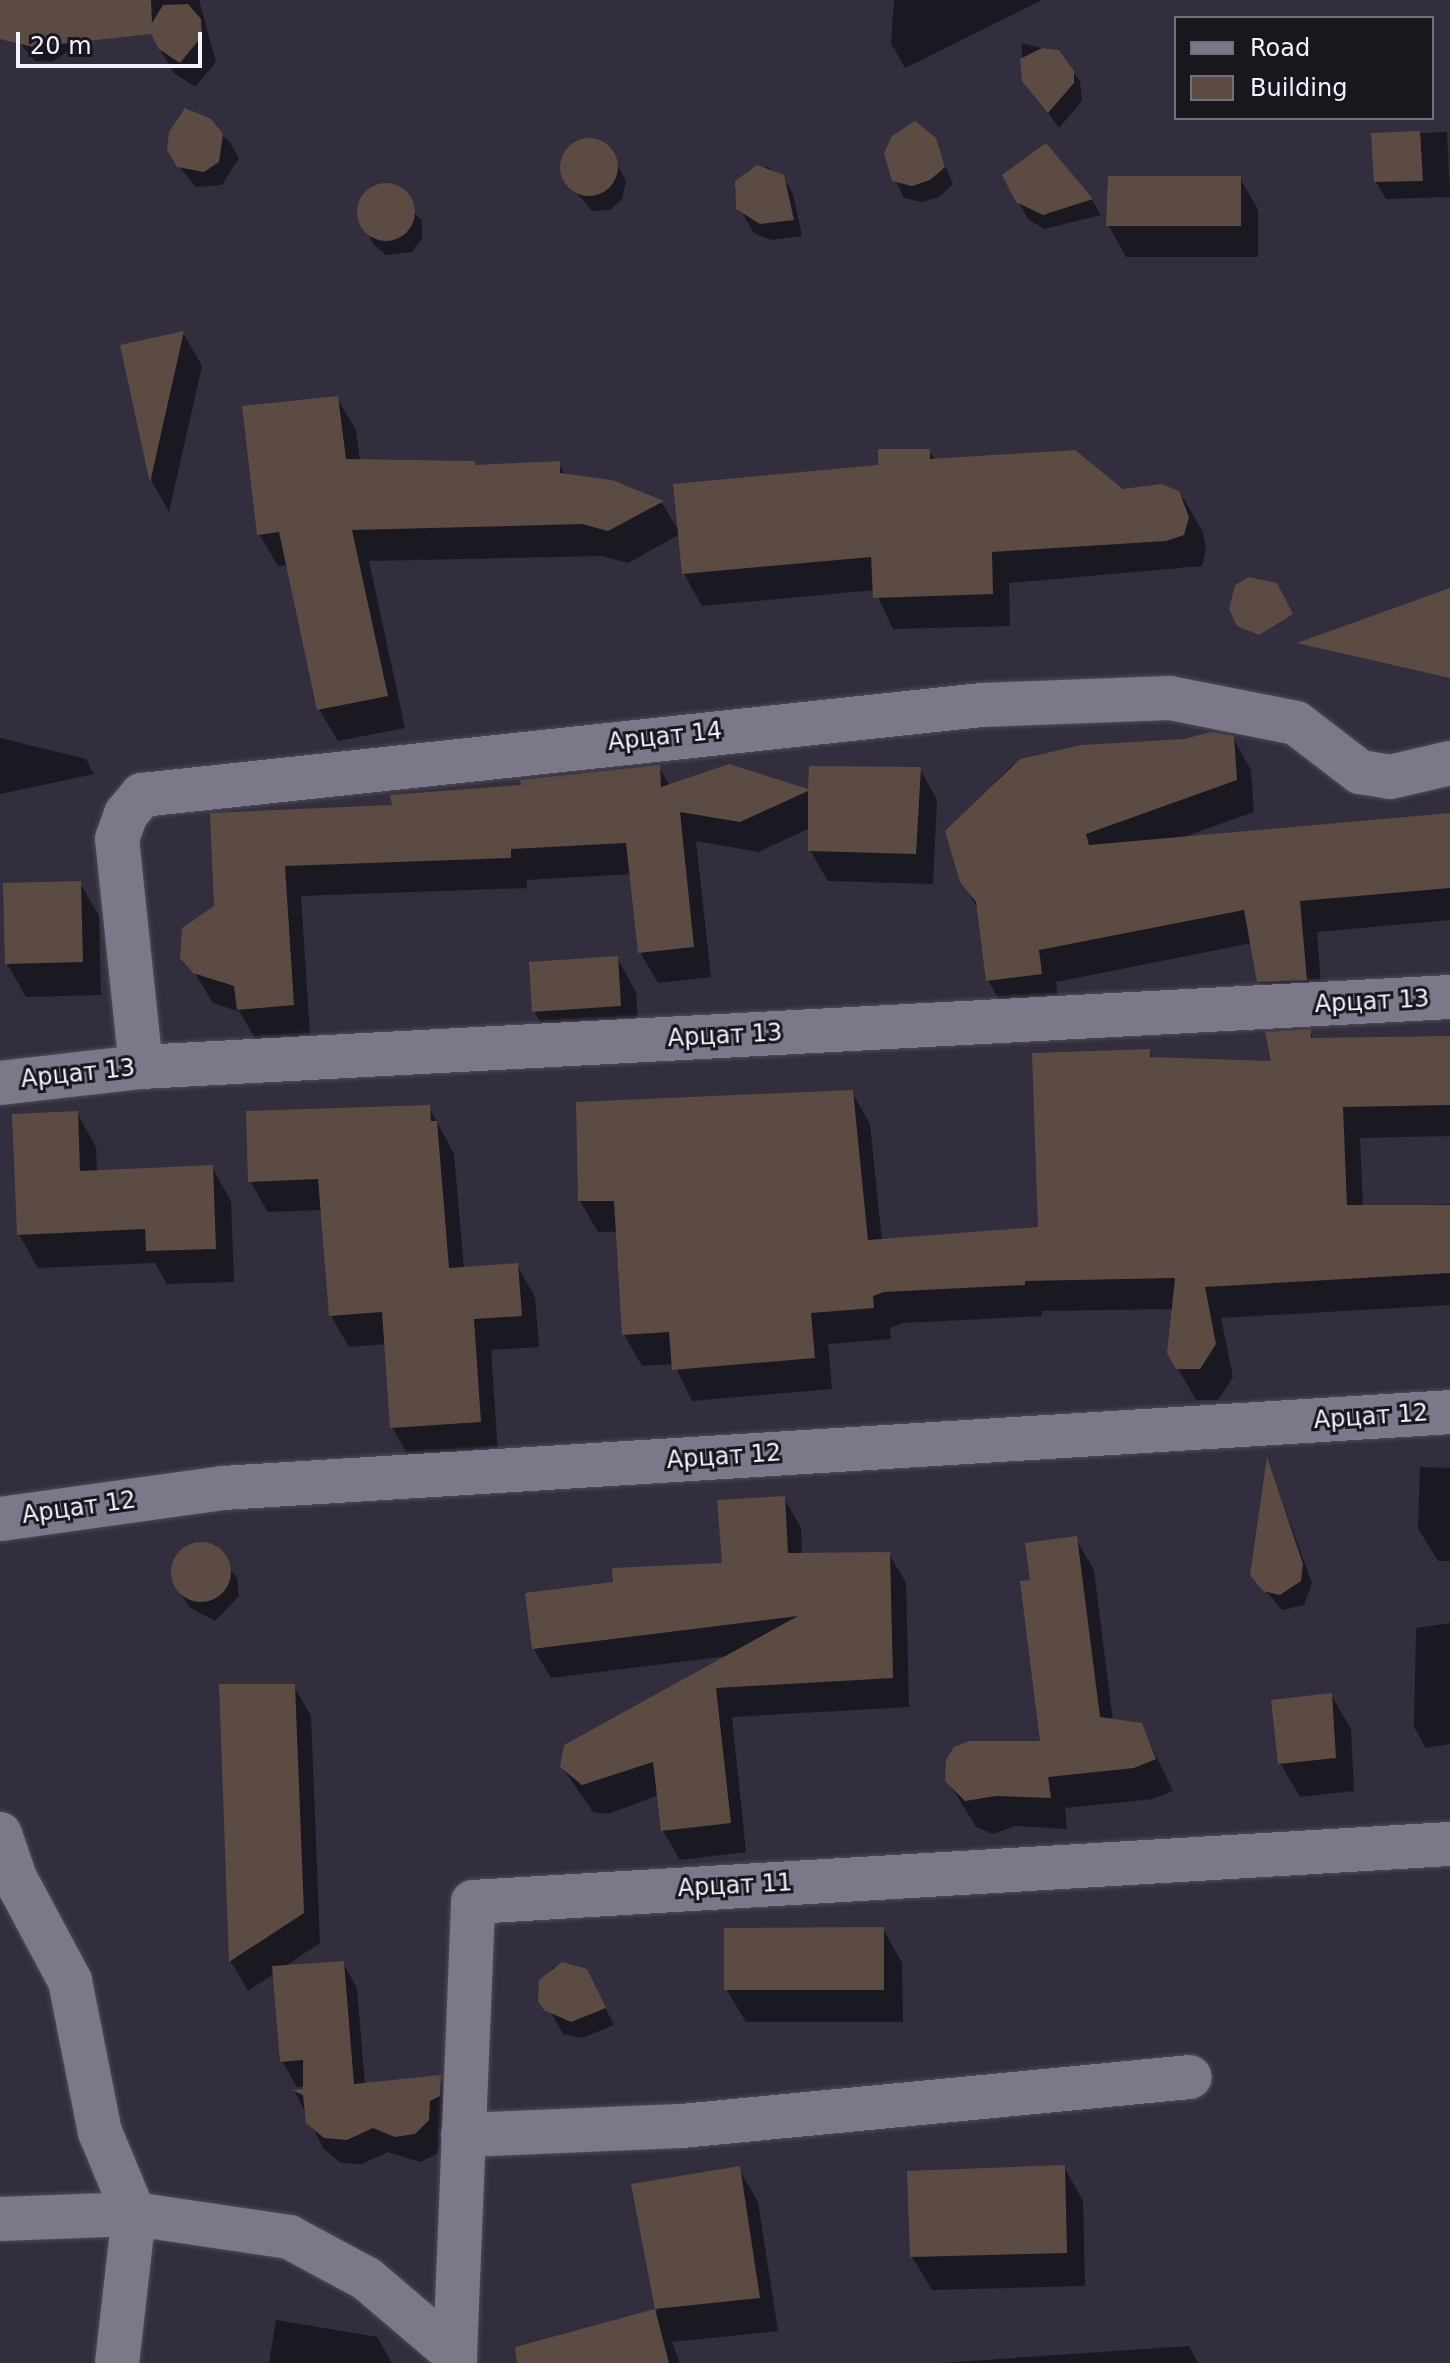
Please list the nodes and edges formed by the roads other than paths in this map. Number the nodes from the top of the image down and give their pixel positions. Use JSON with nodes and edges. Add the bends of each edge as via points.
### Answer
{"nodes":[{"id":1,"x":1450,"y":763,"type":"edge"},
{"id":2,"x":1450,"y":997,"type":"edge"},
{"id":3,"x":141,"y":1067,"type":"junction"},
{"id":4,"x":0,"y":1083,"type":"edge"},
{"id":5,"x":1450,"y":1412,"type":"edge"},
{"id":6,"x":0,"y":1519,"type":"edge"},
{"id":7,"x":0,"y":1834,"type":"edge"},
{"id":8,"x":1450,"y":1844,"type":"edge"},
{"id":9,"x":8,"y":1878,"type":"edge"},
{"id":10,"x":1190,"y":2077,"type":"dead end"},
{"id":11,"x":463,"y":2135,"type":"junction"},
{"id":12,"x":134,"y":2214,"type":"junction"},
{"id":13,"x":0,"y":2219,"type":"edge"},
{"id":14,"x":455,"y":2358,"type":"edge"},
{"id":15,"x":117,"y":2363,"type":"edge"}],
"edges":[{"from":1,"to":3,"type":"street","name":"Арцат 14","via":[[1390,777],[1360,772],[1296,723],[1170,698],[981,705],[142,795],[126,814],[117,839]]},
{"from":2,"to":3,"type":"street","name":"Арцат 13"},
{"from":3,"to":4,"type":"street","name":"Арцат 13"},
{"from":5,"to":6,"type":"street","name":"Арцат 12","via":[[223,1488]]},
{"from":7,"to":9,"type":"street"},
{"from":8,"to":11,"type":"street","name":"Арцат 11","via":[[473,1902]]},
{"from":9,"to":12,"type":"street","via":[[70,1981],[100,2132]]},
{"from":10,"to":11,"type":"street","via":[[682,2126]]},
{"from":11,"to":14,"type":"street","name":"Арцат 11"},
{"from":12,"to":13,"type":"street"},
{"from":12,"to":14,"type":"street","via":[[289,2237],[367,2279]]},
{"from":12,"to":15,"type":"street"}]}
